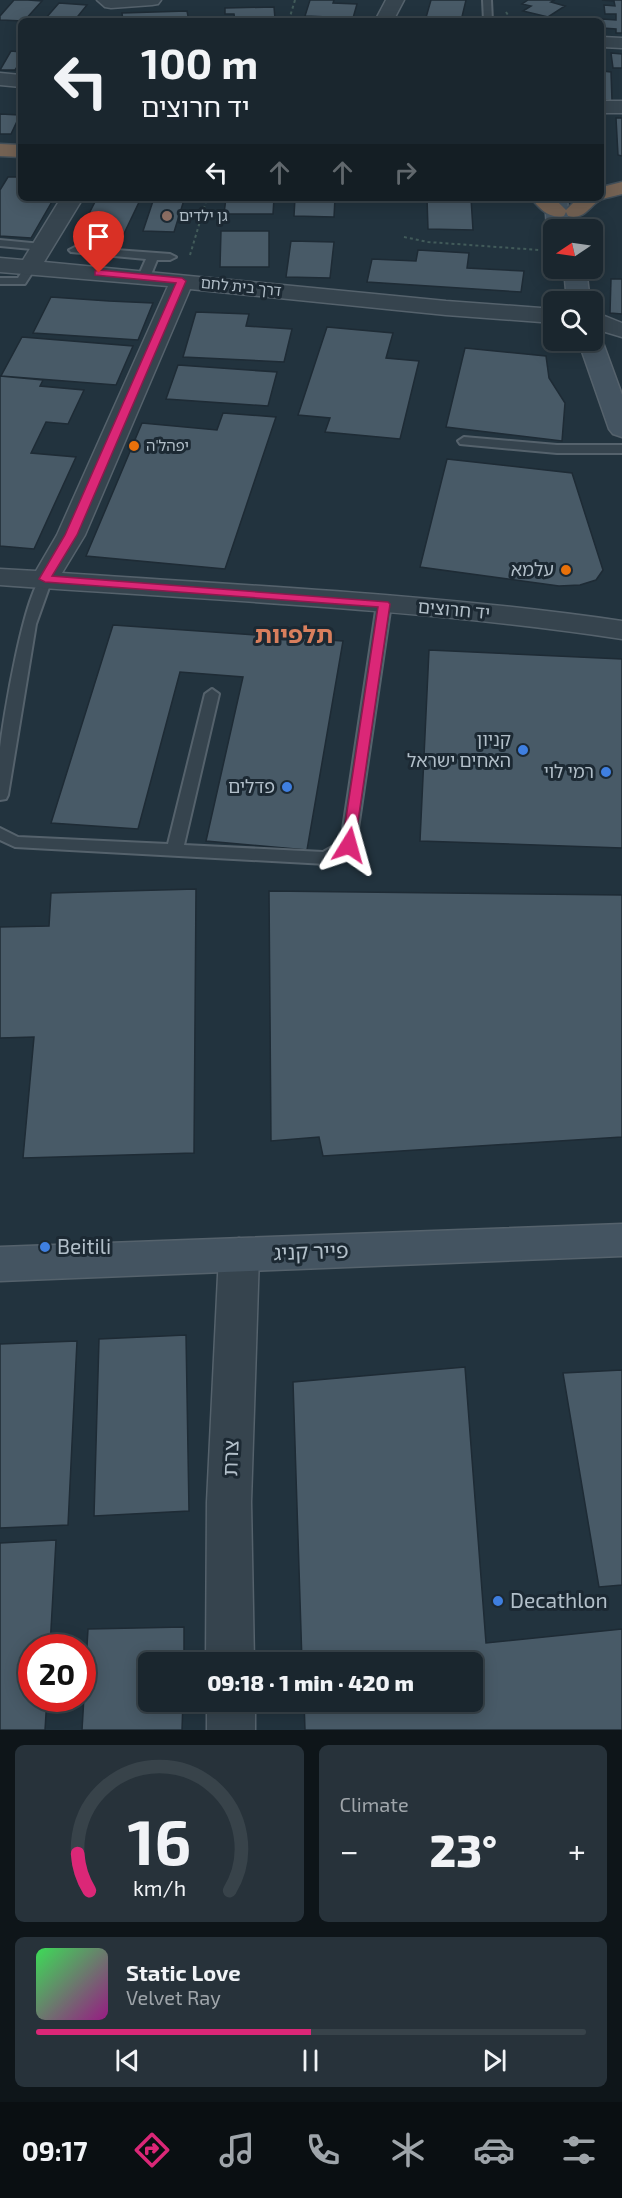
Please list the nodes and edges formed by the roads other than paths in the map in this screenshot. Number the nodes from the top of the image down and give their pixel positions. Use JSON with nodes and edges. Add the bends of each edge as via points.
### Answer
{"nodes":[{"id":1,"x":152,"y":0,"type":"edge"},
{"id":2,"x":395,"y":0,"type":"edge"},
{"id":3,"x":487,"y":0,"type":"edge"},
{"id":4,"x":108,"y":2,"type":"edge"},
{"id":5,"x":100,"y":18,"type":"edge"},
{"id":6,"x":386,"y":18,"type":"edge"},
{"id":7,"x":488,"y":18,"type":"edge"},
{"id":8,"x":604,"y":42,"type":"edge"},
{"id":9,"x":622,"y":42,"type":"edge"},
{"id":10,"x":0,"y":79,"type":"edge"},
{"id":11,"x":18,"y":81,"type":"edge"},
{"id":12,"x":604,"y":106,"type":"edge"},
{"id":13,"x":622,"y":107,"type":"edge"},
{"id":14,"x":604,"y":173,"type":"edge"},
{"id":15,"x":622,"y":174,"type":"edge"},
{"id":16,"x":604,"y":184,"type":"edge"},
{"id":17,"x":622,"y":186,"type":"edge"},
{"id":18,"x":604,"y":192,"type":"edge"},
{"id":19,"x":70,"y":201,"type":"edge"},
{"id":20,"x":0,"y":243,"type":"edge"},
{"id":21,"x":42,"y":247,"type":"junction"},
{"id":22,"x":75,"y":250,"type":"dead end"},
{"id":23,"x":170,"y":256,"type":"dead end"},
{"id":24,"x":0,"y":264,"type":"edge"},
{"id":25,"x":149,"y":266,"type":"junction"},
{"id":26,"x":30,"y":267,"type":"junction"},
{"id":27,"x":0,"y":281,"type":"edge"},
{"id":28,"x":182,"y":281,"type":"junction"},
{"id":29,"x":446,"y":308,"type":"junction"},
{"id":30,"x":543,"y":315,"type":"edge"},
{"id":31,"x":543,"y":323,"type":"edge"},
{"id":32,"x":603,"y":324,"type":"edge"},
{"id":33,"x":622,"y":330,"type":"edge"},
{"id":34,"x":594,"y":351,"type":"edge"},
{"id":35,"x":622,"y":429,"type":"edge"},
{"id":36,"x":464,"y":441,"type":"dead end"},
{"id":37,"x":622,"y":448,"type":"edge"},
{"id":38,"x":0,"y":577,"type":"edge"},
{"id":39,"x":45,"y":579,"type":"junction"},
{"id":40,"x":384,"y":604,"type":"junction"},
{"id":41,"x":549,"y":619,"type":"junction"},
{"id":42,"x":622,"y":620,"type":"edge"},
{"id":43,"x":622,"y":630,"type":"edge"},
{"id":44,"x":212,"y":694,"type":"dead end"},
{"id":45,"x":0,"y":795,"type":"edge"},
{"id":46,"x":0,"y":832,"type":"edge"},
{"id":47,"x":175,"y":850,"type":"junction"},
{"id":48,"x":622,"y":1240,"type":"edge"},
{"id":49,"x":239,"y":1255,"type":"junction"},
{"id":50,"x":0,"y":1264,"type":"edge"},
{"id":51,"x":231,"y":1652,"type":"edge"},
{"id":52,"x":231,"y":1712,"type":"edge"},
{"id":53,"x":231,"y":1730,"type":"edge"}],
"edges":[{"from":1,"to":4,"type":"street"},
{"from":2,"to":6,"type":"street"},
{"from":3,"to":7,"type":"lane"},
{"from":4,"to":5,"type":"street"},
{"from":8,"to":9,"type":"street"},
{"from":10,"to":11,"type":"street"},
{"from":12,"to":13,"type":"street"},
{"from":14,"to":15,"type":"highway"},
{"from":16,"to":17,"type":"highway"},
{"from":17,"to":18,"type":"highway"},
{"from":19,"to":21,"type":"street"},
{"from":20,"to":21,"type":"lane"},
{"from":21,"to":26,"type":"street"},
{"from":22,"to":25,"type":"lane"},
{"from":23,"to":25,"type":"lane"},
{"from":24,"to":26,"type":"street","name":"דרך בית לחם"},
{"from":25,"to":26,"type":"street","name":"דרך בית לחם"},
{"from":25,"to":28,"type":"street","name":"דרך בית לחם"},
{"from":26,"to":27,"type":"lane","via":[[21,282]]},
{"from":28,"to":29,"type":"street","name":"דרך בית לחם"},
{"from":28,"to":39,"type":"street","via":[[71,535]]},
{"from":29,"to":30,"type":"street","name":"דרך בית לחם"},
{"from":29,"to":31,"type":"street","name":"דרך בית לחם","via":[[508,321]]},
{"from":32,"to":33,"type":"street"},
{"from":34,"to":35,"type":"street"},
{"from":36,"to":37,"type":"lane","via":[[557,449]]},
{"from":38,"to":39,"type":"street","name":"יד חרוצים"},
{"from":39,"to":40,"type":"street","name":"יד חרוצים"},
{"from":39,"to":45,"type":"lane","via":[[29,624]]},
{"from":40,"to":41,"type":"street","name":"יד חרוצים"},
{"from":40,"to":47,"type":"lane","via":[[349,845],[326,858]]},
{"from":41,"to":42,"type":"street","name":"יד חרוצים"},
{"from":41,"to":43,"type":"street","name":"יד חרוצים"},
{"from":44,"to":47,"type":"lane"},
{"from":46,"to":47,"type":"lane","via":[[15,842]]},
{"from":48,"to":49,"type":"street","name":"פייר קניג"},
{"from":49,"to":50,"type":"street","name":"פייר קניג"},
{"from":49,"to":51,"type":"street","name":"צרת","via":[[229,1502]]},
{"from":52,"to":53,"type":"street"}]}
